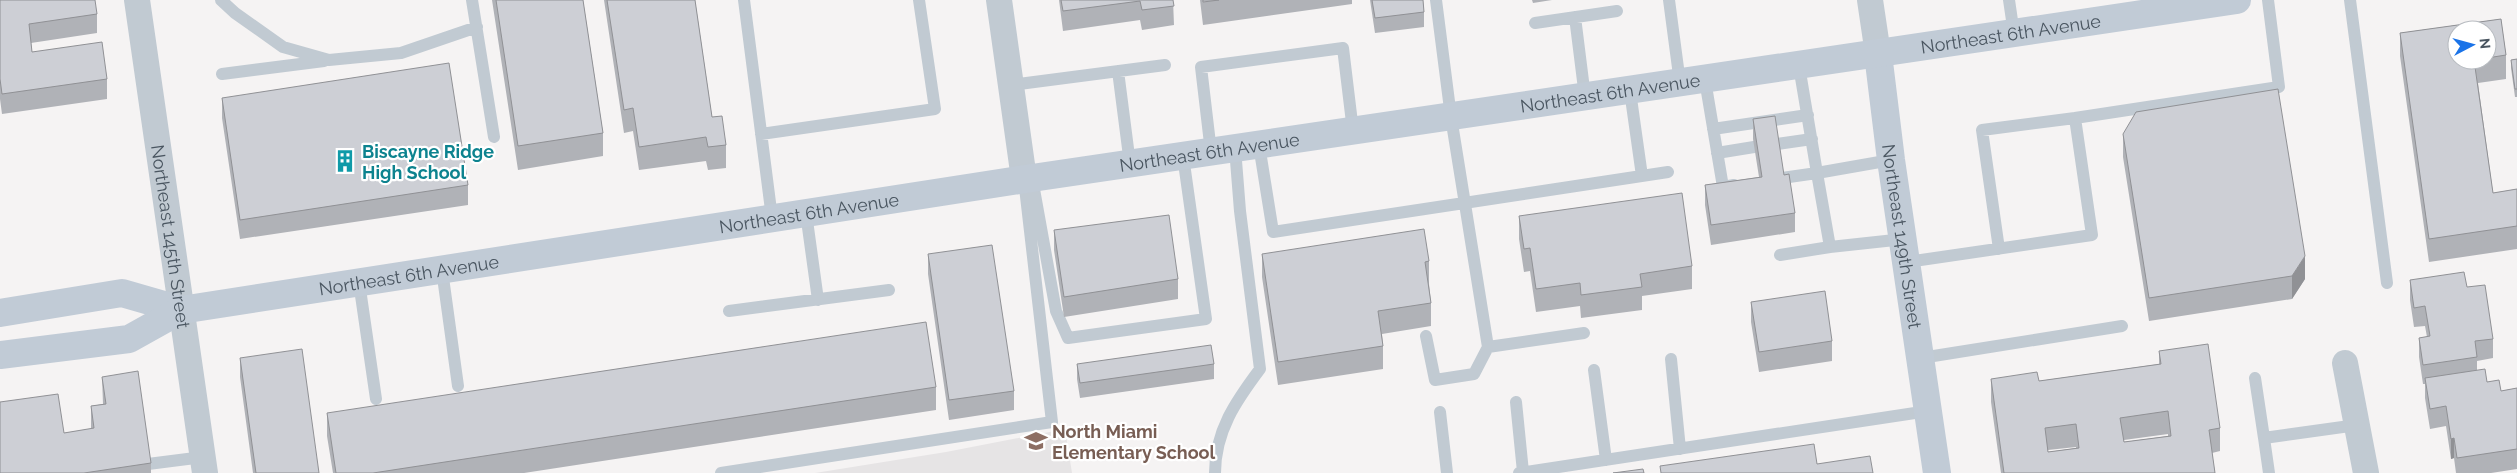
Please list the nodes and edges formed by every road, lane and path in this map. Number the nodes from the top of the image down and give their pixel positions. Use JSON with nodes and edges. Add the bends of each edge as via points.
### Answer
{"nodes":[{"id":1,"x":137,"y":0,"type":"edge"},
{"id":2,"x":221,"y":0,"type":"edge"},
{"id":3,"x":472,"y":0,"type":"edge"},
{"id":4,"x":744,"y":0,"type":"edge"},
{"id":5,"x":919,"y":0,"type":"edge"},
{"id":6,"x":999,"y":0,"type":"edge"},
{"id":7,"x":1436,"y":0,"type":"edge"},
{"id":8,"x":1669,"y":0,"type":"edge"},
{"id":9,"x":1870,"y":0,"type":"edge"},
{"id":10,"x":2009,"y":0,"type":"edge"},
{"id":11,"x":2237,"y":0,"type":"edge"},
{"id":12,"x":2268,"y":0,"type":"edge"},
{"id":13,"x":2350,"y":0,"type":"edge"},
{"id":14,"x":1617,"y":11,"type":"dead end"},
{"id":15,"x":1574,"y":17,"type":"junction"},
{"id":16,"x":1535,"y":23,"type":"dead end"},
{"id":17,"x":477,"y":27,"type":"junction"},
{"id":18,"x":2014,"y":34,"type":"junction"},
{"id":19,"x":1878,"y":54,"type":"junction"},
{"id":20,"x":329,"y":60,"type":"junction"},
{"id":21,"x":1165,"y":65,"type":"dead end"},
{"id":22,"x":1799,"y":66,"type":"junction"},
{"id":23,"x":1118,"y":71,"type":"junction"},
{"id":24,"x":222,"y":74,"type":"dead end"},
{"id":25,"x":1693,"y":81,"type":"junction"},
{"id":26,"x":1011,"y":85,"type":"junction"},
{"id":27,"x":1630,"y":91,"type":"junction"},
{"id":28,"x":1585,"y":97,"type":"junction"},
{"id":29,"x":1808,"y":115,"type":"junction"},
{"id":30,"x":1451,"y":117,"type":"junction"},
{"id":31,"x":2074,"y":118,"type":"junction"},
{"id":32,"x":1713,"y":129,"type":"junction"},
{"id":33,"x":1353,"y":131,"type":"junction"},
{"id":34,"x":761,"y":134,"type":"junction"},
{"id":35,"x":494,"y":138,"type":"dead end"},
{"id":36,"x":1812,"y":138,"type":"junction"},
{"id":37,"x":1777,"y":144,"type":"edge"},
{"id":38,"x":1754,"y":147,"type":"edge"},
{"id":39,"x":1235,"y":148,"type":"junction"},
{"id":40,"x":1717,"y":153,"type":"junction"},
{"id":41,"x":1183,"y":156,"type":"junction"},
{"id":42,"x":1891,"y":160,"type":"junction"},
{"id":43,"x":1130,"y":164,"type":"junction"},
{"id":44,"x":1668,"y":172,"type":"dead end"},
{"id":45,"x":1817,"y":173,"type":"junction"},
{"id":46,"x":1642,"y":176,"type":"junction"},
{"id":47,"x":1028,"y":178,"type":"junction"},
{"id":48,"x":1782,"y":178,"type":"edge"},
{"id":49,"x":1750,"y":183,"type":"edge"},
{"id":50,"x":1465,"y":203,"type":"junction"},
{"id":51,"x":806,"y":213,"type":"junction"},
{"id":52,"x":772,"y":218,"type":"junction"},
{"id":53,"x":1830,"y":247,"type":"junction"},
{"id":54,"x":1999,"y":249,"type":"junction"},
{"id":55,"x":1905,"y":250,"type":"junction"},
{"id":56,"x":1780,"y":255,"type":"dead end"},
{"id":57,"x":442,"y":270,"type":"junction"},
{"id":58,"x":359,"y":282,"type":"junction"},
{"id":59,"x":2387,"y":283,"type":"dead end"},
{"id":60,"x":889,"y":290,"type":"dead end"},
{"id":61,"x":818,"y":300,"type":"junction"},
{"id":62,"x":181,"y":310,"type":"junction"},
{"id":63,"x":729,"y":311,"type":"dead end"},
{"id":64,"x":0,"y":313,"type":"edge"},
{"id":65,"x":2122,"y":326,"type":"dead end"},
{"id":66,"x":1584,"y":333,"type":"dead end"},
{"id":67,"x":1426,"y":336,"type":"dead end"},
{"id":68,"x":1488,"y":347,"type":"junction"},
{"id":69,"x":0,"y":355,"type":"edge"},
{"id":70,"x":1920,"y":358,"type":"junction"},
{"id":71,"x":1671,"y":359,"type":"dead end"},
{"id":72,"x":2345,"y":363,"type":"dead end"},
{"id":73,"x":1594,"y":370,"type":"dead end"},
{"id":74,"x":2255,"y":378,"type":"dead end"},
{"id":75,"x":458,"y":386,"type":"dead end"},
{"id":76,"x":376,"y":399,"type":"dead end"},
{"id":77,"x":1516,"y":402,"type":"dead end"},
{"id":78,"x":1928,"y":411,"type":"junction"},
{"id":79,"x":1440,"y":412,"type":"dead end"},
{"id":80,"x":2357,"y":425,"type":"junction"},
{"id":81,"x":2264,"y":438,"type":"junction"},
{"id":82,"x":1680,"y":448,"type":"junction"},
{"id":83,"x":1606,"y":460,"type":"junction"},
{"id":84,"x":148,"y":464,"type":"edge"},
{"id":85,"x":204,"y":465,"type":"edge"},
{"id":86,"x":1523,"y":472,"type":"edge"},
{"id":87,"x":722,"y":473,"type":"edge"},
{"id":88,"x":1215,"y":473,"type":"edge"},
{"id":89,"x":1447,"y":473,"type":"edge"},
{"id":90,"x":1519,"y":473,"type":"edge"},
{"id":91,"x":1937,"y":473,"type":"edge"},
{"id":92,"x":2269,"y":473,"type":"edge"},
{"id":93,"x":2366,"y":473,"type":"edge"}],
"edges":[{"from":1,"to":62,"type":"street","name":"Northeast 145th Street"},
{"from":2,"to":20,"type":"lane","via":[[283,47]]},
{"from":3,"to":17,"type":"lane"},
{"from":4,"to":34,"type":"lane"},
{"from":5,"to":34,"type":"lane","via":[[935,109]]},
{"from":6,"to":26,"type":"street"},
{"from":7,"to":30,"type":"lane"},
{"from":8,"to":25,"type":"lane"},
{"from":9,"to":19,"type":"street","name":"Northeast 149th Street"},
{"from":10,"to":18,"type":"lane"},
{"from":11,"to":18,"type":"main road","name":"Northeast 6th Avenue"},
{"from":12,"to":31,"type":"lane","via":[[2279,87]]},
{"from":13,"to":59,"type":"lane"},
{"from":14,"to":15,"type":"lane"},
{"from":15,"to":16,"type":"lane"},
{"from":15,"to":28,"type":"lane"},
{"from":17,"to":20,"type":"lane","via":[[401,52]]},
{"from":17,"to":35,"type":"lane"},
{"from":18,"to":19,"type":"main road","name":"Northeast 6th Avenue"},
{"from":19,"to":22,"type":"main road","name":"Northeast 6th Avenue"},
{"from":19,"to":42,"type":"main road","name":"Northeast 149th Street"},
{"from":20,"to":24,"type":"lane"},
{"from":21,"to":23,"type":"lane"},
{"from":22,"to":25,"type":"main road","name":"Northeast 6th Avenue"},
{"from":22,"to":29,"type":"lane"},
{"from":23,"to":26,"type":"lane"},
{"from":23,"to":43,"type":"lane"},
{"from":25,"to":27,"type":"main road","name":"Northeast 6th Avenue"},
{"from":25,"to":32,"type":"lane"},
{"from":26,"to":47,"type":"street"},
{"from":27,"to":28,"type":"main road","name":"Northeast 6th Avenue"},
{"from":27,"to":46,"type":"lane"},
{"from":28,"to":30,"type":"main road","name":"Northeast 6th Avenue"},
{"from":29,"to":32,"type":"lane"},
{"from":29,"to":36,"type":"lane"},
{"from":30,"to":33,"type":"main road","name":"Northeast 6th Avenue"},
{"from":30,"to":50,"type":"lane"},
{"from":31,"to":54,"type":"lane","via":[[2092,235]]},
{"from":31,"to":54,"type":"lane","via":[[1982,130]]},
{"from":32,"to":40,"type":"lane"},
{"from":33,"to":39,"type":"main road","name":"Northeast 6th Avenue"},
{"from":33,"to":39,"type":"lane","via":[[1342,48],[1201,67]]},
{"from":34,"to":52,"type":"lane"},
{"from":36,"to":37,"type":"lane"},
{"from":36,"to":45,"type":"lane"},
{"from":38,"to":40,"type":"lane"},
{"from":39,"to":41,"type":"main road","name":"Northeast 6th Avenue"},
{"from":39,"to":50,"type":"lane","via":[[1273,232]]},
{"from":39,"to":88,"type":"lane","via":[[1260,369],[1233,406],[1220,438]]},
{"from":40,"to":49,"type":"lane","via":[[1723,187]]},
{"from":41,"to":43,"type":"main road","name":"Northeast 6th Avenue"},
{"from":41,"to":47,"type":"lane","via":[[1206,319],[1068,338],[1056,311]]},
{"from":42,"to":45,"type":"lane"},
{"from":42,"to":55,"type":"main road","name":"Northeast 149th Street"},
{"from":43,"to":47,"type":"main road","name":"Northeast 6th Avenue"},
{"from":44,"to":46,"type":"lane"},
{"from":45,"to":48,"type":"lane"},
{"from":45,"to":53,"type":"lane"},
{"from":46,"to":50,"type":"lane"},
{"from":47,"to":51,"type":"main road","name":"Northeast 6th Avenue"},
{"from":47,"to":87,"type":"lane","via":[[1052,422]]},
{"from":50,"to":68,"type":"lane"},
{"from":51,"to":52,"type":"main road","name":"Northeast 6th Avenue"},
{"from":51,"to":61,"type":"lane"},
{"from":52,"to":57,"type":"main road","name":"Northeast 6th Avenue"},
{"from":53,"to":55,"type":"lane"},
{"from":53,"to":56,"type":"lane"},
{"from":54,"to":55,"type":"lane"},
{"from":55,"to":70,"type":"main road","name":"Northeast 149th Street"},
{"from":57,"to":58,"type":"main road","name":"Northeast 6th Avenue"},
{"from":57,"to":75,"type":"lane"},
{"from":58,"to":62,"type":"main road","name":"Northeast 6th Avenue"},
{"from":58,"to":76,"type":"lane"},
{"from":60,"to":61,"type":"lane"},
{"from":61,"to":63,"type":"lane"},
{"from":62,"to":64,"type":"main road","name":"Northeast 6th Avenue","via":[[122,293]]},
{"from":62,"to":69,"type":"main road","name":"Northeast 6th Avenue","via":[[129,339]]},
{"from":62,"to":85,"type":"street","name":"Northeast 145th Street"},
{"from":65,"to":70,"type":"lane"},
{"from":66,"to":68,"type":"lane"},
{"from":67,"to":68,"type":"lane","via":[[1435,380],[1474,374]]},
{"from":70,"to":78,"type":"main road","name":"Northeast 149th Street"},
{"from":71,"to":82,"type":"lane"},
{"from":72,"to":80,"type":"street"},
{"from":73,"to":83,"type":"lane"},
{"from":74,"to":81,"type":"lane"},
{"from":77,"to":86,"type":"lane"},
{"from":78,"to":82,"type":"lane"},
{"from":78,"to":91,"type":"main road","name":"Northeast 149th Street"},
{"from":79,"to":89,"type":"lane"},
{"from":80,"to":81,"type":"lane"},
{"from":80,"to":93,"type":"street"},
{"from":81,"to":92,"type":"lane"},
{"from":82,"to":83,"type":"lane"},
{"from":83,"to":86,"type":"lane"},
{"from":84,"to":85,"type":"lane"},
{"from":86,"to":90,"type":"lane"}]}
